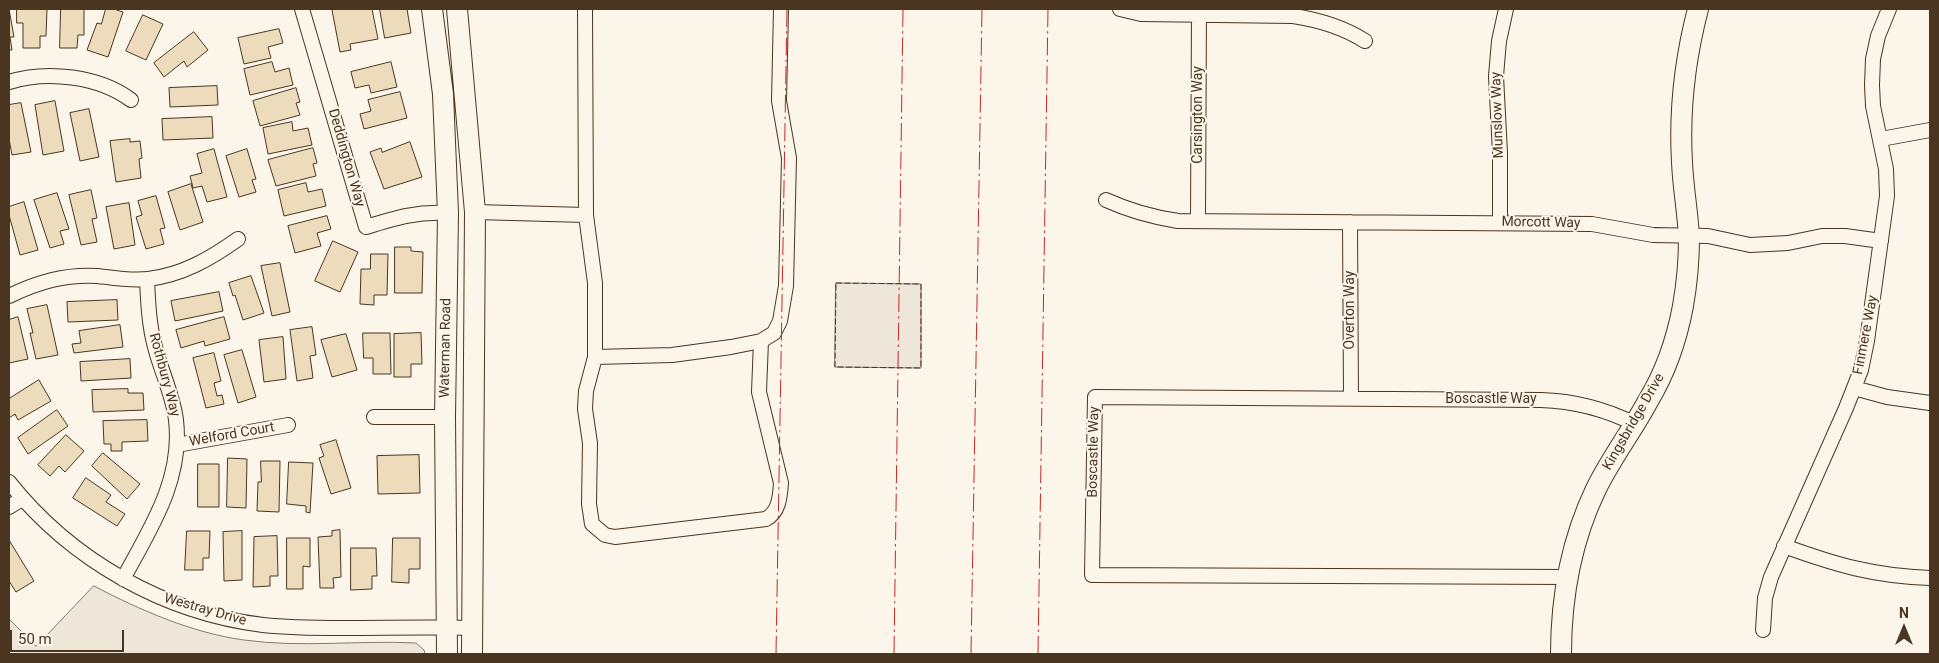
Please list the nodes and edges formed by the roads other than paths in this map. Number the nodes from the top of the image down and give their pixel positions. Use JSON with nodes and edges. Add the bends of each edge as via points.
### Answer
{"nodes":[{"id":1,"x":302,"y":9,"type":"edge"},
{"id":2,"x":432,"y":9,"type":"edge"},
{"id":3,"x":457,"y":9,"type":"edge"},
{"id":4,"x":585,"y":9,"type":"edge"},
{"id":5,"x":781,"y":9,"type":"edge"},
{"id":6,"x":1120,"y":9,"type":"edge"},
{"id":7,"x":1506,"y":9,"type":"edge"},
{"id":8,"x":1698,"y":9,"type":"edge"},
{"id":9,"x":1889,"y":9,"type":"edge"},
{"id":10,"x":1198,"y":12,"type":"edge"},
{"id":11,"x":1365,"y":42,"type":"dead end"},
{"id":12,"x":435,"y":44,"type":"junction"},
{"id":13,"x":9,"y":82,"type":"edge"},
{"id":14,"x":131,"y":100,"type":"dead end"},
{"id":15,"x":1930,"y":130,"type":"edge"},
{"id":16,"x":1881,"y":139,"type":"junction"},
{"id":17,"x":1106,"y":200,"type":"dead end"},
{"id":18,"x":476,"y":212,"type":"junction"},
{"id":19,"x":448,"y":213,"type":"junction"},
{"id":20,"x":586,"y":215,"type":"junction"},
{"id":21,"x":1198,"y":222,"type":"junction"},
{"id":22,"x":1350,"y":222,"type":"junction"},
{"id":23,"x":1500,"y":223,"type":"junction"},
{"id":24,"x":1688,"y":237,"type":"junction"},
{"id":25,"x":238,"y":239,"type":"dead end"},
{"id":26,"x":1881,"y":240,"type":"junction"},
{"id":27,"x":146,"y":279,"type":"junction"},
{"id":28,"x":9,"y":296,"type":"edge"},
{"id":29,"x":761,"y":341,"type":"junction"},
{"id":30,"x":594,"y":357,"type":"junction"},
{"id":31,"x":1854,"y":388,"type":"junction"},
{"id":32,"x":1351,"y":398,"type":"junction"},
{"id":33,"x":1930,"y":404,"type":"edge"},
{"id":34,"x":374,"y":416,"type":"dead end"},
{"id":35,"x":445,"y":417,"type":"junction"},
{"id":36,"x":1635,"y":424,"type":"junction"},
{"id":37,"x":288,"y":425,"type":"dead end"},
{"id":38,"x":177,"y":445,"type":"junction"},
{"id":39,"x":9,"y":482,"type":"edge"},
{"id":40,"x":22,"y":499,"type":"junction"},
{"id":41,"x":9,"y":507,"type":"edge"},
{"id":42,"x":1784,"y":546,"type":"junction"},
{"id":43,"x":1567,"y":577,"type":"junction"},
{"id":44,"x":1930,"y":578,"type":"edge"},
{"id":45,"x":123,"y":579,"type":"junction"},
{"id":46,"x":448,"y":628,"type":"junction"},
{"id":47,"x":472,"y":628,"type":"junction"},
{"id":48,"x":1762,"y":630,"type":"dead end"},
{"id":49,"x":447,"y":654,"type":"edge"},
{"id":50,"x":472,"y":654,"type":"edge"},
{"id":51,"x":1560,"y":654,"type":"edge"}],
"edges":[{"from":1,"to":19,"type":"street","name":"Deddington Way","via":[[366,227],[407,215]]},
{"from":2,"to":12,"type":"street","name":"Waterman Road"},
{"from":3,"to":18,"type":"street","name":"Waterman Road"},
{"from":4,"to":20,"type":"street"},
{"from":5,"to":29,"type":"street","via":[[778,101],[789,158],[786,286],[780,321],[774,333]]},
{"from":6,"to":10,"type":"street","via":[[1141,14]]},
{"from":7,"to":23,"type":"street","name":"Munslow Way","via":[[1496,76]]},
{"from":8,"to":24,"type":"street","name":"Kingsbridge Drive","via":[[1690,37],[1681,121]]},
{"from":9,"to":16,"type":"street","name":"Finmere Way","via":[[1878,36],[1873,68],[1873,106]]},
{"from":10,"to":11,"type":"street","via":[[1316,19],[1339,27]]},
{"from":10,"to":21,"type":"street","name":"Carsington Way"},
{"from":12,"to":18,"type":"street","via":[[451,64],[462,193]]},
{"from":12,"to":19,"type":"street","name":"Waterman Road","via":[[443,94]]},
{"from":13,"to":14,"type":"street","via":[[65,77],[91,81]]},
{"from":15,"to":16,"type":"street"},
{"from":16,"to":26,"type":"street","name":"Finmere Way","via":[[1886,169]]},
{"from":17,"to":21,"type":"street","name":"Morcott Way","via":[[1153,218]]},
{"from":18,"to":20,"type":"street"},
{"from":18,"to":47,"type":"street","name":"Waterman Road"},
{"from":19,"to":35,"type":"street","name":"Waterman Road"},
{"from":20,"to":30,"type":"street","via":[[594,283]]},
{"from":21,"to":22,"type":"street","name":"Morcott Way"},
{"from":22,"to":23,"type":"street","name":"Morcott Way"},
{"from":22,"to":32,"type":"street","name":"Overton Way"},
{"from":23,"to":24,"type":"street","name":"Morcott Way","via":[[1592,224],[1653,236]]},
{"from":24,"to":26,"type":"street","name":"Morcott Way","via":[[1708,236],[1750,245],[1822,236]]},
{"from":24,"to":36,"type":"street","name":"Kingsbridge Drive","via":[[1688,267],[1676,334],[1650,400]]},
{"from":25,"to":27,"type":"street","via":[[192,267]]},
{"from":26,"to":31,"type":"street","name":"Finmere Way","via":[[1867,341]]},
{"from":27,"to":28,"type":"street","via":[[55,278]]},
{"from":27,"to":38,"type":"street","name":"Rothbury Way","via":[[153,338],[176,420]]},
{"from":29,"to":30,"type":"street","via":[[672,355]]},
{"from":29,"to":30,"type":"street","via":[[759,392],[781,484],[777,508],[771,516],[760,520],[615,538],[597,530],[590,517],[590,443],[585,409]]},
{"from":31,"to":33,"type":"street","via":[[1886,398]]},
{"from":31,"to":42,"type":"street","name":"Finmere Way"},
{"from":32,"to":36,"type":"street","name":"Boscastle Way","via":[[1560,400],[1587,405]]},
{"from":32,"to":43,"type":"street","name":"Boscastle Way","via":[[1095,398],[1092,575]]},
{"from":34,"to":35,"type":"street"},
{"from":35,"to":46,"type":"street","name":"Waterman Road"},
{"from":36,"to":43,"type":"street","name":"Kingsbridge Drive","via":[[1596,490],[1583,520]]},
{"from":37,"to":38,"type":"street","name":"Welford Court"},
{"from":38,"to":45,"type":"street","name":"Rothbury Way","via":[[168,494]]},
{"from":39,"to":40,"type":"street","name":"Westray Drive"},
{"from":40,"to":41,"type":"street"},
{"from":40,"to":45,"type":"street","name":"Westray Drive","via":[[84,555]]},
{"from":42,"to":44,"type":"street","via":[[1860,571]]},
{"from":42,"to":48,"type":"street","name":"Finmere Way","via":[[1767,591]]},
{"from":43,"to":51,"type":"street","name":"Kingsbridge Drive"},
{"from":45,"to":46,"type":"street","name":"Westray Drive","via":[[185,607],[263,625]]},
{"from":46,"to":47,"type":"street","name":"Westray Drive"},
{"from":46,"to":49,"type":"street","name":"Waterman Road"},
{"from":47,"to":50,"type":"street","name":"Waterman Road"}]}
